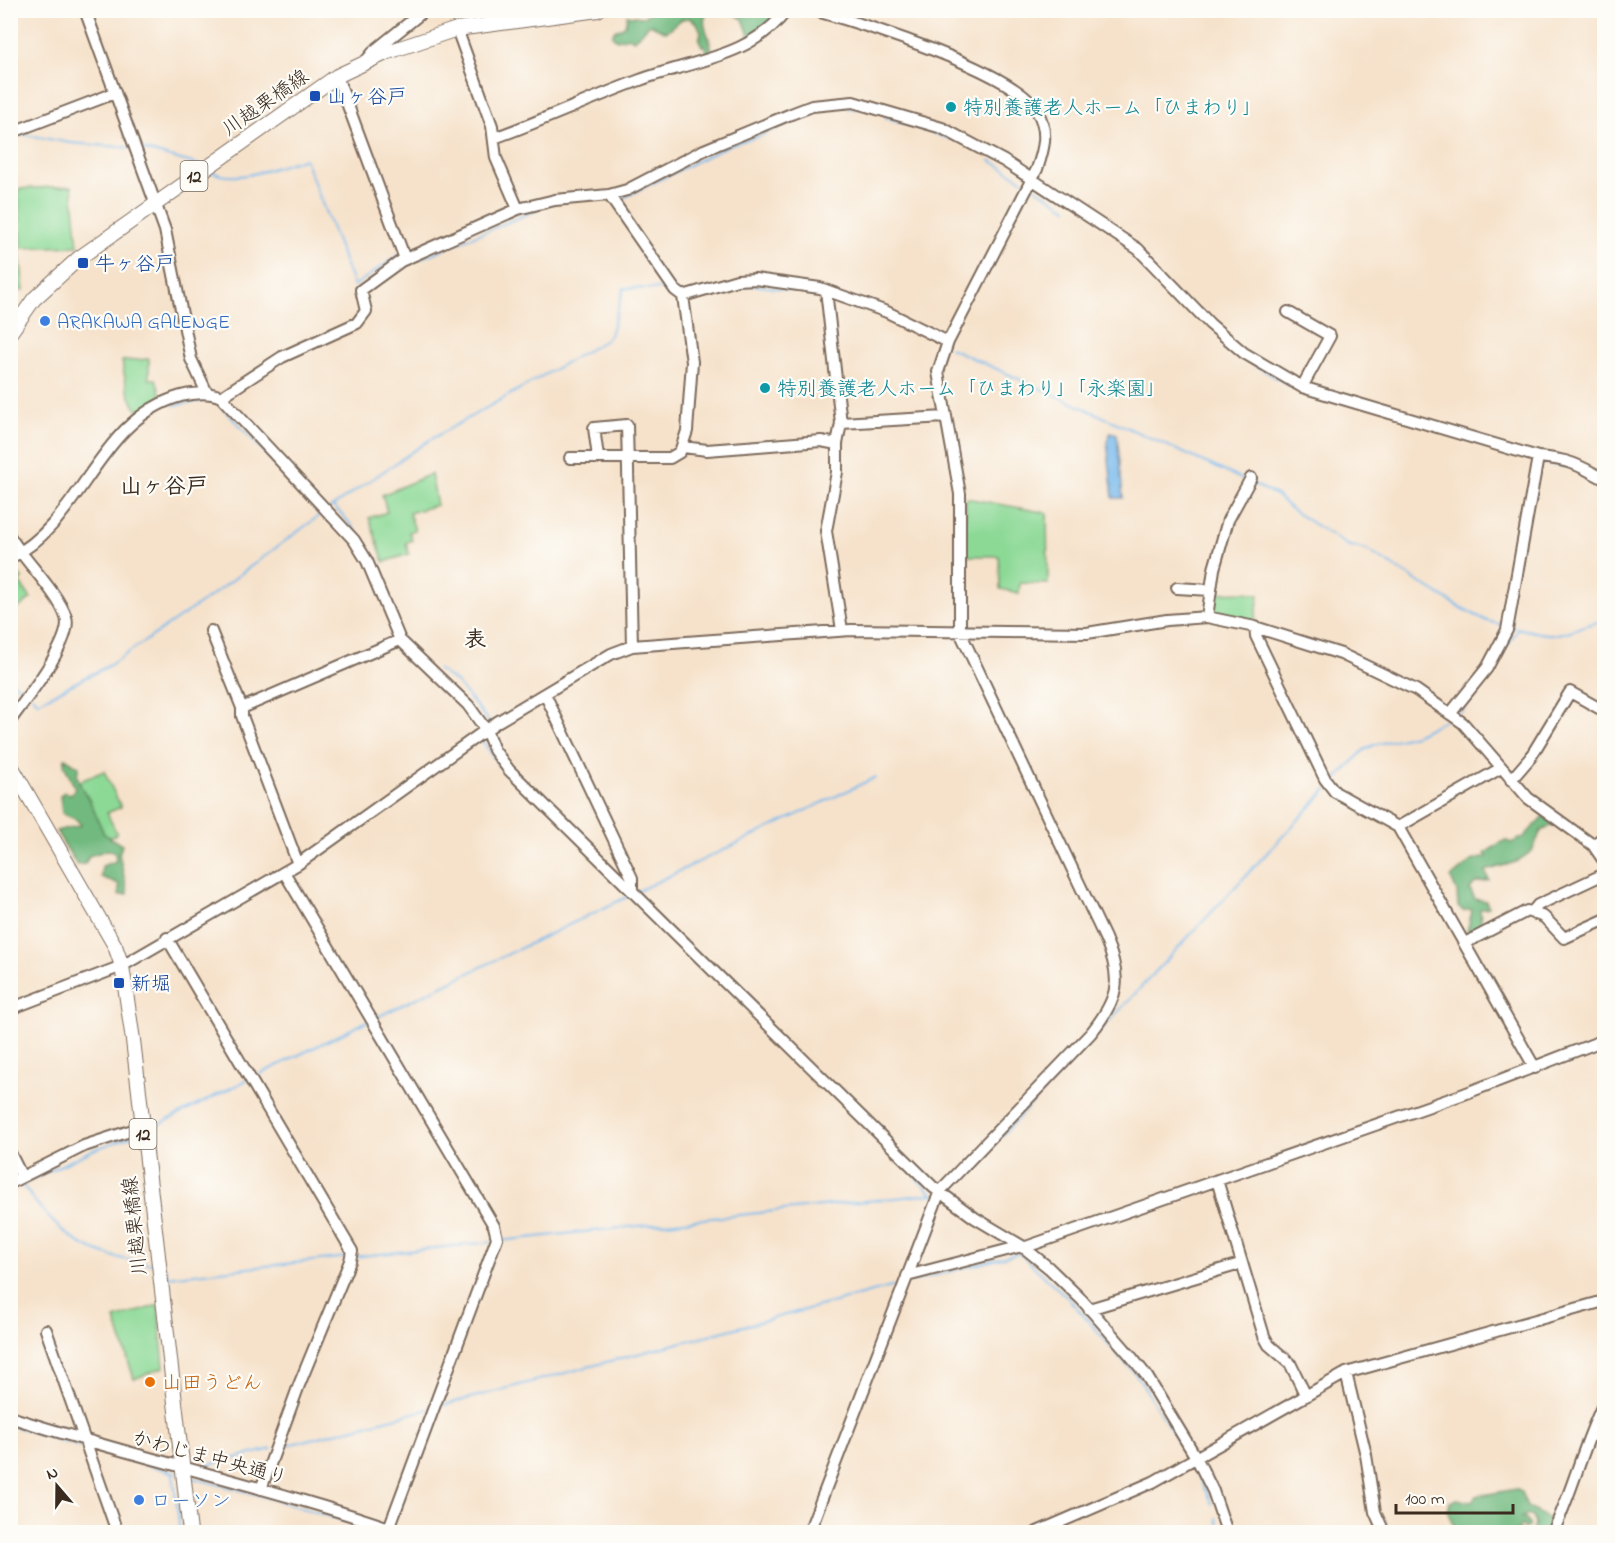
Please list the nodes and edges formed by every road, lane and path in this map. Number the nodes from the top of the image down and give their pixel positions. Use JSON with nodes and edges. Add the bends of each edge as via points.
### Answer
{"nodes":[{"id":1,"x":85,"y":10,"type":"edge"},
{"id":2,"x":425,"y":10,"type":"edge"},
{"id":3,"x":598,"y":10,"type":"edge"},
{"id":4,"x":787,"y":10,"type":"edge"},
{"id":5,"x":813,"y":10,"type":"edge"},
{"id":6,"x":457,"y":29,"type":"junction"},
{"id":7,"x":366,"y":61,"type":"junction"},
{"id":8,"x":337,"y":76,"type":"junction"},
{"id":9,"x":115,"y":93,"type":"junction"},
{"id":10,"x":14,"y":130,"type":"edge"},
{"id":11,"x":494,"y":138,"type":"junction"},
{"id":12,"x":1030,"y":180,"type":"junction"},
{"id":13,"x":609,"y":195,"type":"junction"},
{"id":14,"x":156,"y":203,"type":"junction"},
{"id":15,"x":518,"y":209,"type":"junction"},
{"id":16,"x":405,"y":259,"type":"junction"},
{"id":17,"x":826,"y":290,"type":"junction"},
{"id":18,"x":683,"y":296,"type":"junction"},
{"id":19,"x":1288,"y":312,"type":"dead end"},
{"id":20,"x":10,"y":333,"type":"edge"},
{"id":21,"x":948,"y":342,"type":"junction"},
{"id":22,"x":1302,"y":387,"type":"junction"},
{"id":23,"x":207,"y":393,"type":"junction"},
{"id":24,"x":221,"y":398,"type":"junction"},
{"id":25,"x":945,"y":417,"type":"junction"},
{"id":26,"x":841,"y":423,"type":"junction"},
{"id":27,"x":837,"y":444,"type":"junction"},
{"id":28,"x":683,"y":447,"type":"junction"},
{"id":29,"x":598,"y":457,"type":"junction"},
{"id":30,"x":1538,"y":457,"type":"junction"},
{"id":31,"x":570,"y":458,"type":"dead end"},
{"id":32,"x":627,"y":458,"type":"junction"},
{"id":33,"x":1251,"y":478,"type":"dead end"},
{"id":34,"x":1605,"y":479,"type":"edge"},
{"id":35,"x":10,"y":537,"type":"edge"},
{"id":36,"x":15,"y":555,"type":"edge"},
{"id":37,"x":1177,"y":588,"type":"dead end"},
{"id":38,"x":1210,"y":590,"type":"junction"},
{"id":39,"x":1207,"y":617,"type":"junction"},
{"id":40,"x":1255,"y":627,"type":"junction"},
{"id":41,"x":842,"y":630,"type":"junction"},
{"id":42,"x":211,"y":631,"type":"dead end"},
{"id":43,"x":960,"y":632,"type":"junction"},
{"id":44,"x":400,"y":640,"type":"junction"},
{"id":45,"x":632,"y":646,"type":"junction"},
{"id":46,"x":545,"y":694,"type":"junction"},
{"id":47,"x":242,"y":708,"type":"junction"},
{"id":48,"x":1605,"y":711,"type":"edge"},
{"id":49,"x":1450,"y":714,"type":"junction"},
{"id":50,"x":10,"y":721,"type":"edge"},
{"id":51,"x":486,"y":730,"type":"junction"},
{"id":52,"x":10,"y":764,"type":"edge"},
{"id":53,"x":1501,"y":768,"type":"junction"},
{"id":54,"x":1511,"y":780,"type":"junction"},
{"id":55,"x":1398,"y":827,"type":"junction"},
{"id":56,"x":1605,"y":837,"type":"edge"},
{"id":57,"x":1593,"y":845,"type":"junction"},
{"id":58,"x":1605,"y":861,"type":"edge"},
{"id":59,"x":298,"y":864,"type":"junction"},
{"id":60,"x":284,"y":872,"type":"junction"},
{"id":61,"x":1605,"y":874,"type":"edge"},
{"id":62,"x":632,"y":891,"type":"junction"},
{"id":63,"x":1533,"y":911,"type":"junction"},
{"id":64,"x":1605,"y":920,"type":"edge"},
{"id":65,"x":167,"y":939,"type":"junction"},
{"id":66,"x":1465,"y":943,"type":"junction"},
{"id":67,"x":122,"y":966,"type":"junction"},
{"id":68,"x":10,"y":1010,"type":"edge"},
{"id":69,"x":1605,"y":1041,"type":"edge"},
{"id":70,"x":1535,"y":1068,"type":"junction"},
{"id":71,"x":142,"y":1127,"type":"junction"},
{"id":72,"x":10,"y":1153,"type":"edge"},
{"id":73,"x":22,"y":1177,"type":"junction"},
{"id":74,"x":1216,"y":1180,"type":"junction"},
{"id":75,"x":10,"y":1183,"type":"edge"},
{"id":76,"x":940,"y":1191,"type":"junction"},
{"id":77,"x":1023,"y":1247,"type":"junction"},
{"id":78,"x":1240,"y":1264,"type":"junction"},
{"id":79,"x":907,"y":1276,"type":"junction"},
{"id":80,"x":1605,"y":1301,"type":"edge"},
{"id":81,"x":1089,"y":1309,"type":"junction"},
{"id":82,"x":46,"y":1330,"type":"dead end"},
{"id":83,"x":1346,"y":1373,"type":"junction"},
{"id":84,"x":1306,"y":1396,"type":"junction"},
{"id":85,"x":1605,"y":1403,"type":"edge"},
{"id":86,"x":10,"y":1417,"type":"edge"},
{"id":87,"x":85,"y":1441,"type":"junction"},
{"id":88,"x":1197,"y":1459,"type":"junction"},
{"id":89,"x":182,"y":1468,"type":"junction"},
{"id":90,"x":261,"y":1489,"type":"junction"},
{"id":91,"x":389,"y":1528,"type":"junction"},
{"id":92,"x":117,"y":1533,"type":"edge"},
{"id":93,"x":190,"y":1533,"type":"edge"},
{"id":94,"x":401,"y":1533,"type":"edge"},
{"id":95,"x":809,"y":1533,"type":"edge"},
{"id":96,"x":1036,"y":1533,"type":"edge"},
{"id":97,"x":1227,"y":1533,"type":"edge"},
{"id":98,"x":1384,"y":1533,"type":"edge"},
{"id":99,"x":1553,"y":1533,"type":"edge"}],
"edges":[{"from":1,"to":9,"type":"street"},
{"from":2,"to":7,"type":"street"},
{"from":3,"to":6,"type":"main road","name":"川越栗橋線","number":"12"},
{"from":4,"to":11,"type":"street","via":[[777,23],[737,50],[646,77]]},
{"from":5,"to":12,"type":"street","via":[[929,49],[1026,97],[1039,113],[1045,138]]},
{"from":6,"to":7,"type":"main road","name":"川越栗橋線","number":"12"},
{"from":6,"to":11,"type":"street"},
{"from":7,"to":8,"type":"main road","name":"川越栗橋線","number":"12"},
{"from":8,"to":14,"type":"main road","name":"川越栗橋線","number":"12"},
{"from":8,"to":16,"type":"street"},
{"from":9,"to":10,"type":"street"},
{"from":9,"to":14,"type":"street"},
{"from":11,"to":15,"type":"street","via":[[496,158]]},
{"from":12,"to":13,"type":"street","via":[[980,146],[942,128],[853,102],[812,106]]},
{"from":12,"to":21,"type":"street"},
{"from":12,"to":22,"type":"street","via":[[1138,249],[1210,324],[1244,353]]},
{"from":13,"to":15,"type":"street","via":[[555,200]]},
{"from":13,"to":18,"type":"street"},
{"from":14,"to":20,"type":"main road","name":"川越栗橋線","number":"12","via":[[63,270]]},
{"from":14,"to":23,"type":"street","via":[[170,248],[191,359]]},
{"from":15,"to":16,"type":"street"},
{"from":16,"to":24,"type":"street","via":[[361,290],[366,311],[357,323],[282,357]]},
{"from":17,"to":18,"type":"street","via":[[755,279],[737,280]]},
{"from":17,"to":21,"type":"street","via":[[887,312]]},
{"from":17,"to":26,"type":"street"},
{"from":18,"to":28,"type":"street","via":[[692,362]]},
{"from":19,"to":22,"type":"street","via":[[1330,336]]},
{"from":21,"to":25,"type":"street","via":[[938,372]]},
{"from":22,"to":30,"type":"street"},
{"from":23,"to":24,"type":"street"},
{"from":23,"to":36,"type":"street","via":[[191,393],[140,414],[112,442],[58,517],[31,547]]},
{"from":24,"to":44,"type":"street","via":[[354,540],[367,561]]},
{"from":25,"to":26,"type":"street"},
{"from":25,"to":43,"type":"street","via":[[960,494]]},
{"from":26,"to":27,"type":"street"},
{"from":27,"to":28,"type":"street","via":[[821,441],[707,450]]},
{"from":27,"to":41,"type":"street","via":[[837,471],[826,531]]},
{"from":28,"to":32,"type":"street","via":[[670,458]]},
{"from":29,"to":31,"type":"street"},
{"from":29,"to":32,"type":"street"},
{"from":29,"to":32,"type":"street","via":[[594,428],[627,425]]},
{"from":30,"to":34,"type":"street","via":[[1563,458]]},
{"from":30,"to":49,"type":"street","via":[[1507,630],[1487,668]]},
{"from":32,"to":45,"type":"street"},
{"from":33,"to":38,"type":"street","via":[[1228,519]]},
{"from":35,"to":36,"type":"street"},
{"from":36,"to":50,"type":"street","via":[[60,604],[67,626],[57,651]]},
{"from":37,"to":38,"type":"street"},
{"from":38,"to":39,"type":"street"},
{"from":39,"to":40,"type":"street"},
{"from":39,"to":43,"type":"street","via":[[1087,633]]},
{"from":40,"to":49,"type":"street","via":[[1341,654],[1416,690]]},
{"from":40,"to":55,"type":"street","via":[[1325,779],[1335,792]]},
{"from":41,"to":43,"type":"street"},
{"from":41,"to":45,"type":"street"},
{"from":42,"to":47,"type":"street"},
{"from":43,"to":76,"type":"street","via":[[1106,938],[1115,960],[1117,985],[1112,1004],[1091,1033]]},
{"from":44,"to":47,"type":"street"},
{"from":44,"to":51,"type":"street","via":[[453,689]]},
{"from":45,"to":46,"type":"street","via":[[611,654]]},
{"from":46,"to":51,"type":"street"},
{"from":46,"to":62,"type":"street","via":[[632,878]]},
{"from":47,"to":59,"type":"street"},
{"from":48,"to":54,"type":"street","via":[[1570,692],[1530,758]]},
{"from":49,"to":53,"type":"street"},
{"from":51,"to":59,"type":"street"},
{"from":51,"to":62,"type":"street","via":[[494,750],[509,770]]},
{"from":52,"to":67,"type":"main road","name":"川越栗橋線","number":"12","via":[[106,927]]},
{"from":53,"to":54,"type":"street"},
{"from":53,"to":55,"type":"street"},
{"from":54,"to":57,"type":"street","via":[[1536,805]]},
{"from":55,"to":66,"type":"street"},
{"from":56,"to":57,"type":"street"},
{"from":57,"to":58,"type":"street"},
{"from":59,"to":60,"type":"street"},
{"from":60,"to":65,"type":"street"},
{"from":60,"to":91,"type":"street","via":[[494,1226],[497,1238]]},
{"from":61,"to":63,"type":"street","via":[[1538,905]]},
{"from":62,"to":76,"type":"street"},
{"from":63,"to":64,"type":"street","via":[[1564,938]]},
{"from":63,"to":66,"type":"street"},
{"from":65,"to":67,"type":"street"},
{"from":65,"to":90,"type":"street","via":[[352,1251]]},
{"from":66,"to":70,"type":"street"},
{"from":67,"to":68,"type":"street"},
{"from":67,"to":71,"type":"main road","name":"川越栗橋線","number":"12"},
{"from":69,"to":70,"type":"street"},
{"from":70,"to":74,"type":"street"},
{"from":71,"to":73,"type":"street","via":[[84,1146]]},
{"from":71,"to":89,"type":"main road","name":"川越栗橋線","number":"12"},
{"from":72,"to":73,"type":"street"},
{"from":73,"to":75,"type":"street"},
{"from":74,"to":77,"type":"street"},
{"from":74,"to":78,"type":"street"},
{"from":76,"to":77,"type":"street"},
{"from":76,"to":79,"type":"street"},
{"from":77,"to":79,"type":"street"},
{"from":77,"to":81,"type":"street","via":[[1067,1284]]},
{"from":78,"to":81,"type":"street"},
{"from":78,"to":84,"type":"street","via":[[1269,1345],[1290,1363]]},
{"from":79,"to":95,"type":"street"},
{"from":80,"to":83,"type":"street"},
{"from":81,"to":88,"type":"street","via":[[1146,1375]]},
{"from":82,"to":87,"type":"street"},
{"from":83,"to":84,"type":"street"},
{"from":83,"to":98,"type":"street","via":[[1366,1455],[1372,1500]]},
{"from":84,"to":88,"type":"street"},
{"from":85,"to":99,"type":"street"},
{"from":86,"to":87,"type":"street","name":"かわじま中央通り"},
{"from":87,"to":89,"type":"street","name":"かわじま中央通り"},
{"from":87,"to":92,"type":"street"},
{"from":88,"to":96,"type":"street"},
{"from":88,"to":97,"type":"street"},
{"from":89,"to":90,"type":"street","name":"かわじま中央通り"},
{"from":89,"to":93,"type":"main road","name":"川越栗橋線","number":"12"},
{"from":90,"to":91,"type":"street","name":"かわじま中央通り"},
{"from":91,"to":94,"type":"street","name":"かわじま中央通り"}]}
